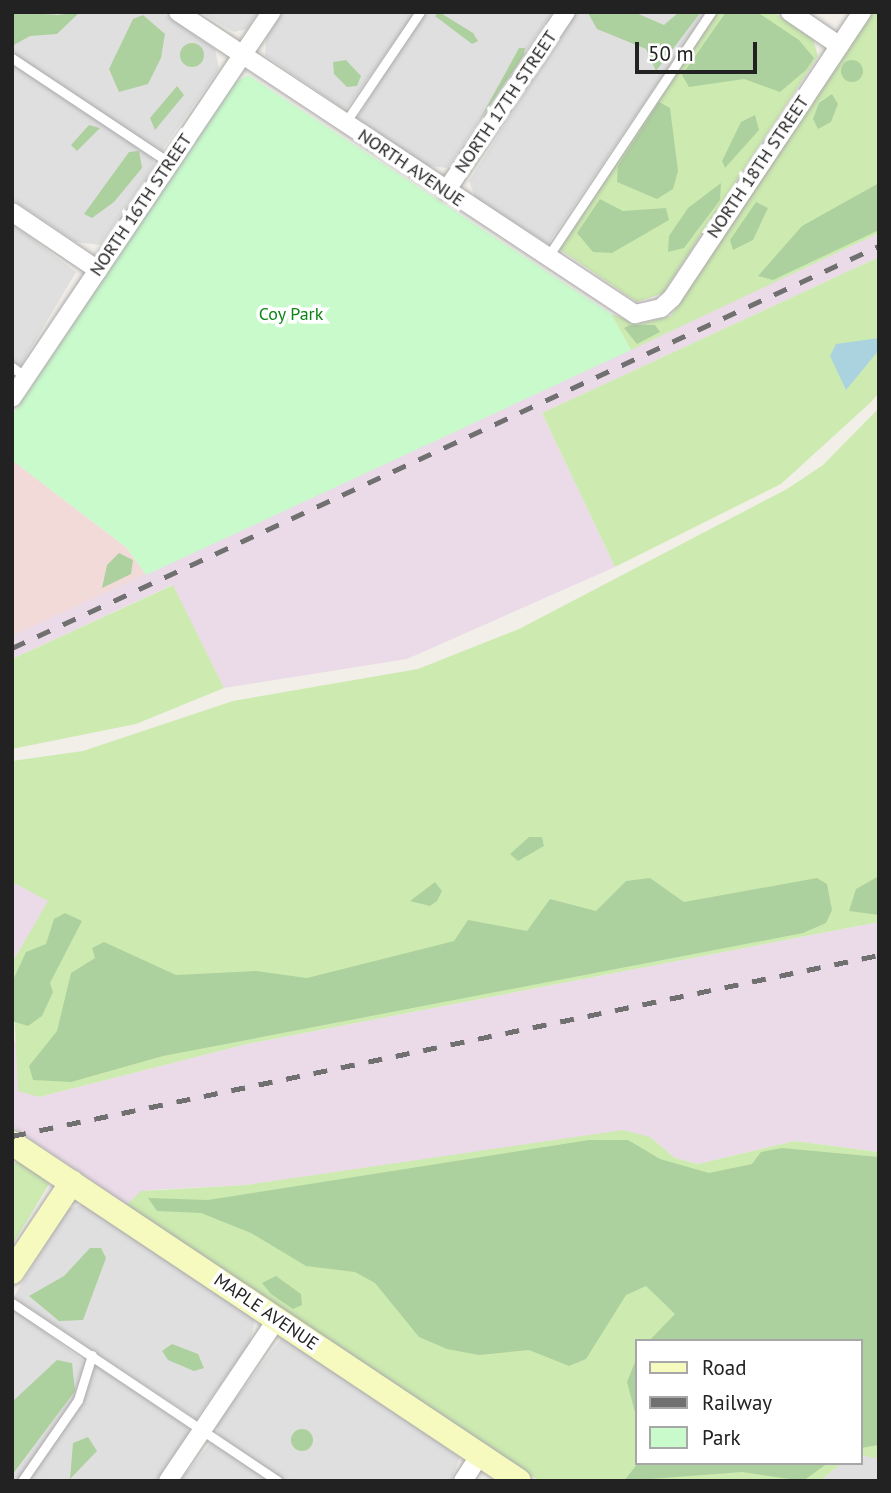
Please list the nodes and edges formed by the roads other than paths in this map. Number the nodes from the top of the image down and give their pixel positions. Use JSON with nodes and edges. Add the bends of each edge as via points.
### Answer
{"nodes":[{"id":1,"x":178,"y":12,"type":"edge"},
{"id":2,"x":271,"y":12,"type":"edge"},
{"id":3,"x":420,"y":12,"type":"edge"},
{"id":4,"x":566,"y":12,"type":"edge"},
{"id":5,"x":711,"y":12,"type":"edge"},
{"id":6,"x":790,"y":12,"type":"edge"},
{"id":7,"x":862,"y":12,"type":"edge"},
{"id":8,"x":840,"y":46,"type":"junction"},
{"id":9,"x":242,"y":55,"type":"junction"},
{"id":10,"x":12,"y":58,"type":"edge"},
{"id":11,"x":345,"y":124,"type":"junction"},
{"id":12,"x":170,"y":163,"type":"junction"},
{"id":13,"x":446,"y":191,"type":"junction"},
{"id":14,"x":12,"y":212,"type":"edge"},
{"id":15,"x":547,"y":259,"type":"junction"},
{"id":16,"x":98,"y":270,"type":"junction"},
{"id":17,"x":647,"y":314,"type":"joint"},
{"id":18,"x":19,"y":372,"type":"edge"},
{"id":19,"x":12,"y":398,"type":"edge"},
{"id":20,"x":12,"y":1143,"type":"edge"},
{"id":21,"x":72,"y":1182,"type":"junction"},
{"id":22,"x":12,"y":1272,"type":"edge"},
{"id":23,"x":12,"y":1303,"type":"edge"},
{"id":24,"x":277,"y":1319,"type":"junction"},
{"id":25,"x":92,"y":1355,"type":"junction"},
{"id":26,"x":202,"y":1430,"type":"junction"},
{"id":27,"x":480,"y":1455,"type":"junction"},
{"id":28,"x":22,"y":1481,"type":"edge"},
{"id":29,"x":168,"y":1481,"type":"edge"},
{"id":30,"x":278,"y":1481,"type":"edge"},
{"id":31,"x":463,"y":1481,"type":"edge"},
{"id":32,"x":519,"y":1481,"type":"edge"}],
"edges":[{"from":1,"to":9,"type":"street","name":"NORTH AVENUE"},
{"from":2,"to":9,"type":"street","name":"NORTH 16TH STREET"},
{"from":3,"to":11,"type":"lane"},
{"from":4,"to":13,"type":"street","name":"NORTH 17TH STREET"},
{"from":5,"to":15,"type":"lane"},
{"from":6,"to":8,"type":"street"},
{"from":7,"to":8,"type":"street","name":"NORTH 18TH STREET"},
{"from":8,"to":17,"type":"street","name":"NORTH 18TH STREET","via":[[676,291]]},
{"from":9,"to":11,"type":"street","name":"NORTH AVENUE"},
{"from":9,"to":12,"type":"street","name":"NORTH 16TH STREET"},
{"from":10,"to":12,"type":"lane"},
{"from":11,"to":13,"type":"street","name":"NORTH AVENUE"},
{"from":12,"to":16,"type":"street","name":"NORTH 16TH STREET"},
{"from":13,"to":15,"type":"street","name":"NORTH AVENUE"},
{"from":14,"to":16,"type":"street"},
{"from":15,"to":17,"type":"street","name":"NORTH AVENUE","via":[[622,310]]},
{"from":16,"to":18,"type":"street","name":"NORTH 16TH STREET"},
{"from":18,"to":19,"type":"street","name":"NORTH 16TH STREET"},
{"from":20,"to":21,"type":"main road","name":"MAPLE AVENUE"},
{"from":21,"to":22,"type":"main road"},
{"from":21,"to":24,"type":"main road","name":"MAPLE AVENUE"},
{"from":23,"to":25,"type":"lane"},
{"from":24,"to":26,"type":"street"},
{"from":24,"to":27,"type":"main road","name":"MAPLE AVENUE"},
{"from":25,"to":26,"type":"lane"},
{"from":25,"to":28,"type":"lane","via":[[78,1400]]},
{"from":26,"to":29,"type":"street"},
{"from":26,"to":30,"type":"lane"},
{"from":27,"to":31,"type":"street"},
{"from":27,"to":32,"type":"main road","name":"MAPLE AVENUE"}]}
